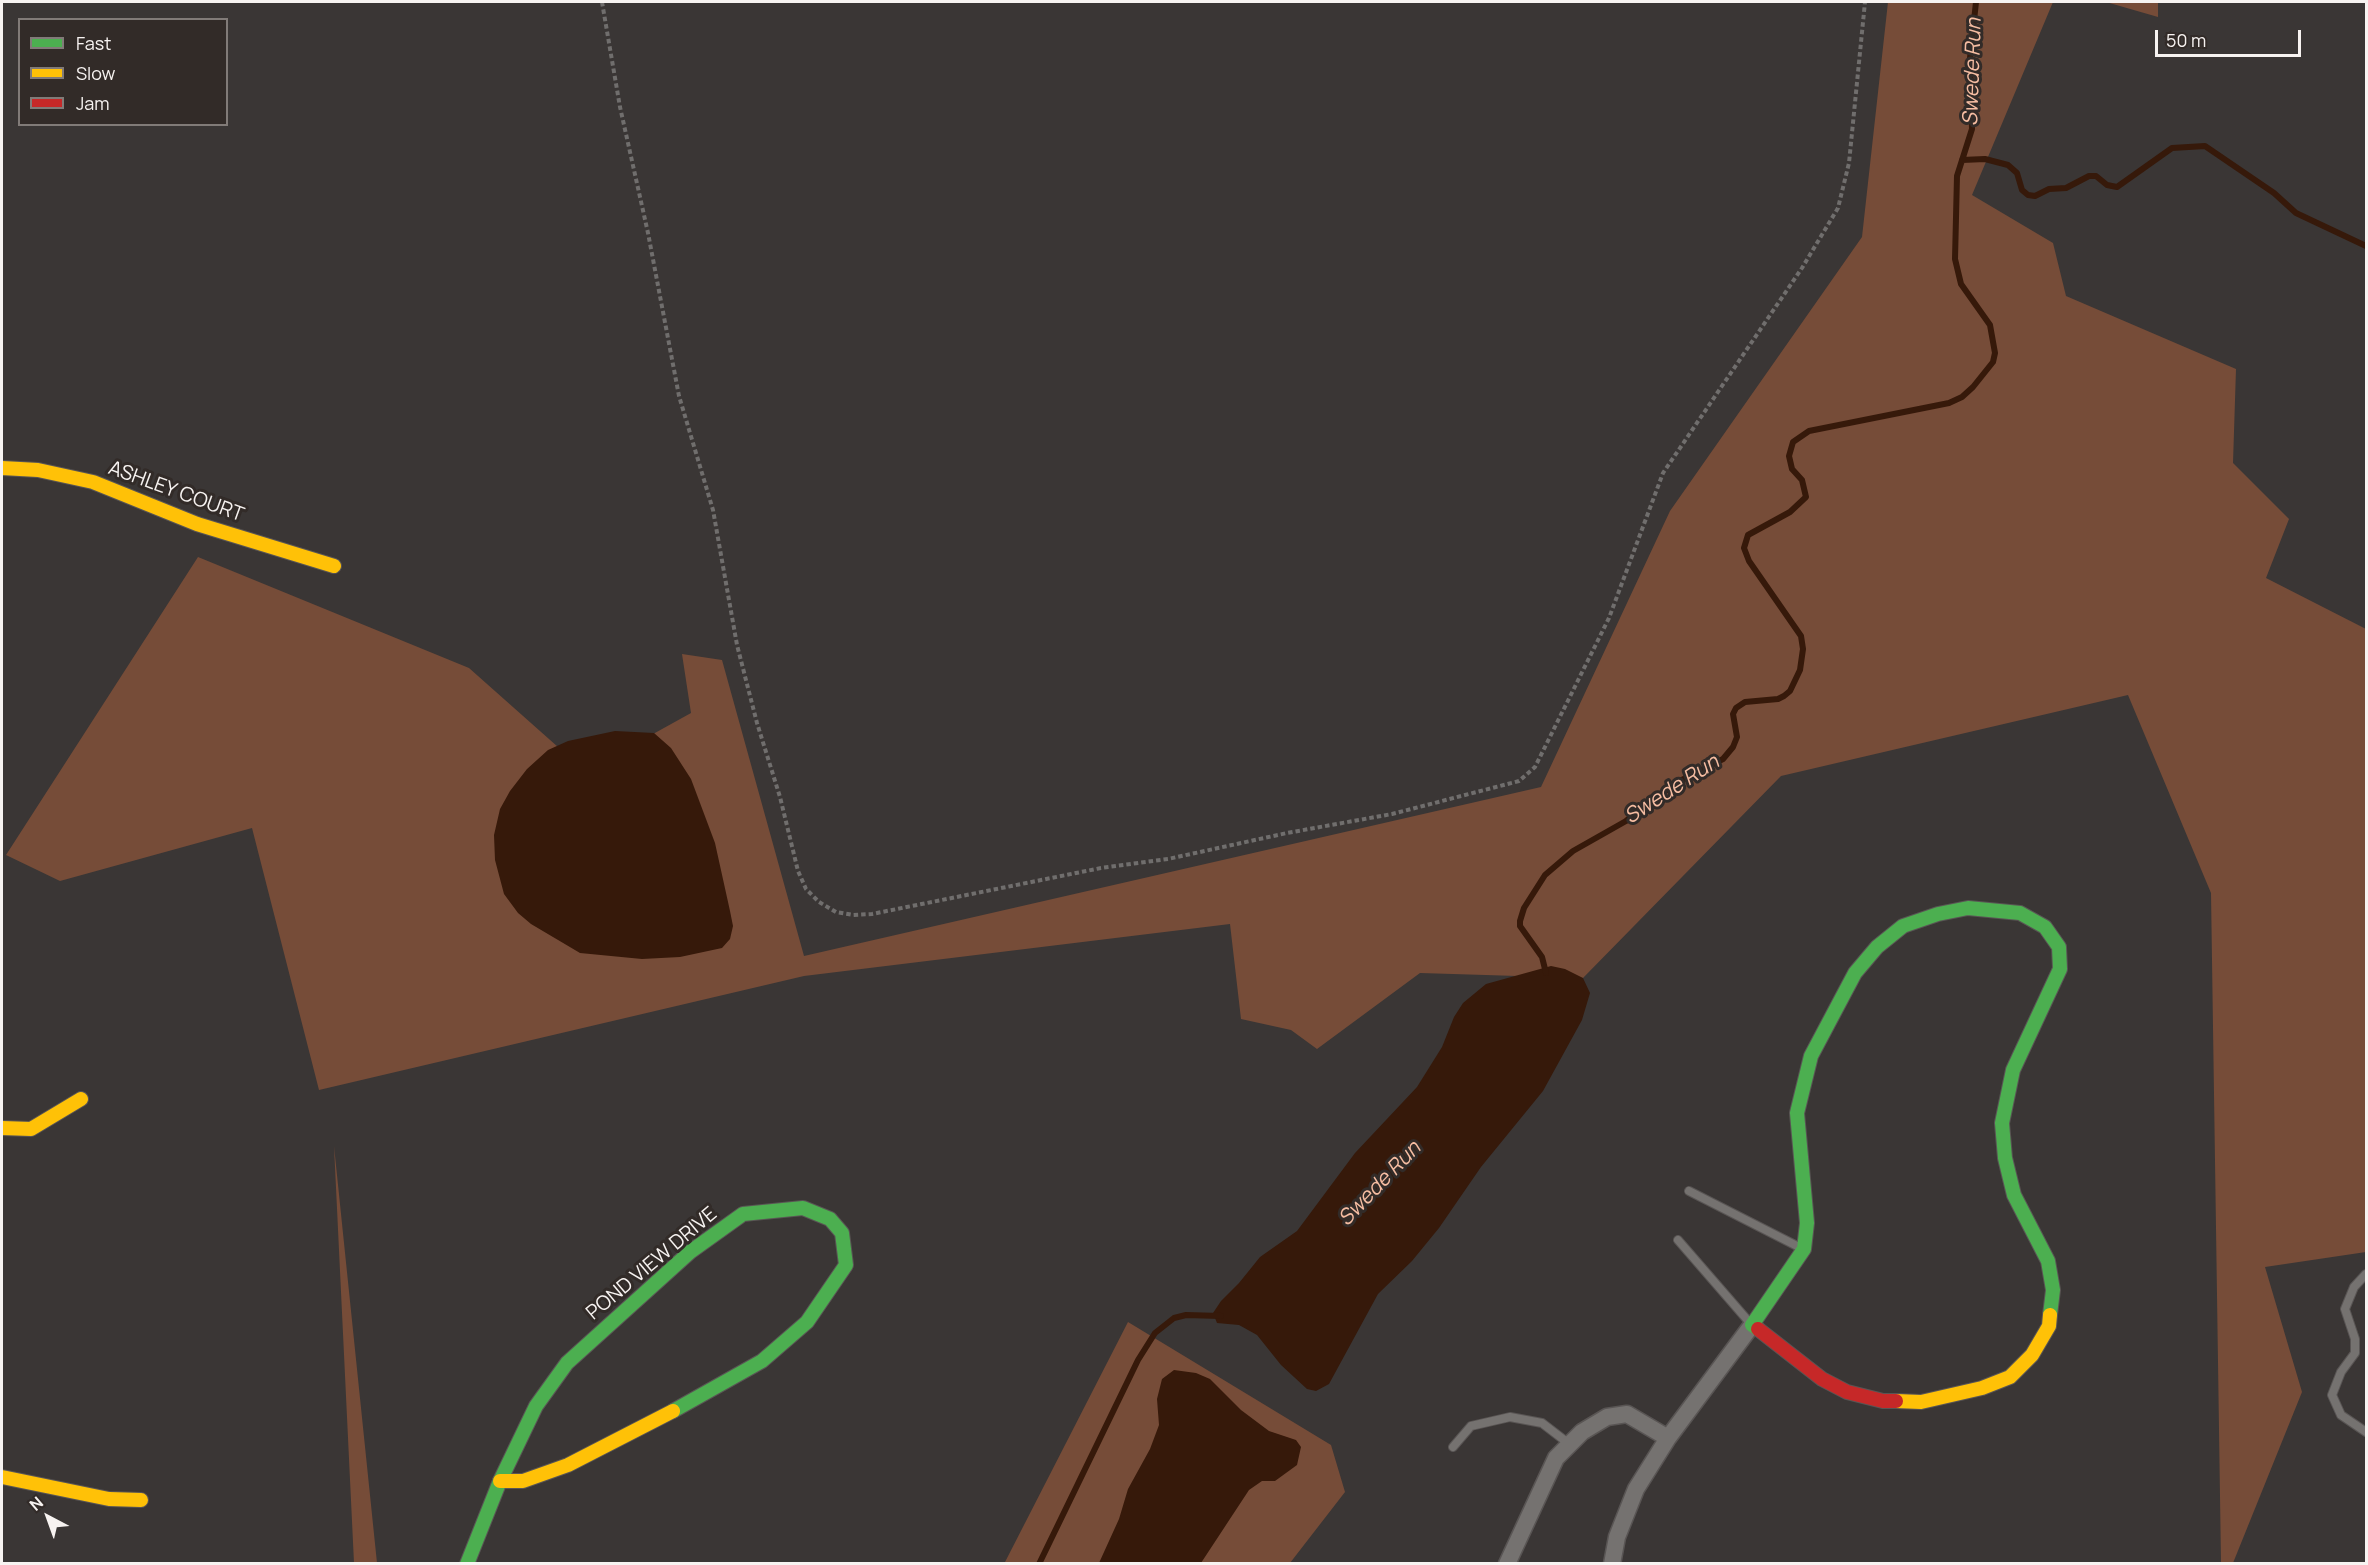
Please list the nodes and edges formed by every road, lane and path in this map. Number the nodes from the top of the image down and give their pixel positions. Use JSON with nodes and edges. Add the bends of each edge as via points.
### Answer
{"nodes":[{"id":1,"x":602,"y":2,"type":"edge"},
{"id":2,"x":1865,"y":2,"type":"edge"},
{"id":3,"x":2,"y":468,"type":"edge"},
{"id":4,"x":334,"y":566,"type":"dead end"},
{"id":5,"x":81,"y":1099,"type":"dead end"},
{"id":6,"x":2,"y":1128,"type":"edge"},
{"id":7,"x":1689,"y":1191,"type":"dead end"},
{"id":8,"x":1678,"y":1240,"type":"dead end"},
{"id":9,"x":1804,"y":1249,"type":"junction"},
{"id":10,"x":2367,"y":1274,"type":"edge"},
{"id":11,"x":1752,"y":1325,"type":"junction"},
{"id":12,"x":2367,"y":1432,"type":"edge"},
{"id":13,"x":1668,"y":1438,"type":"junction"},
{"id":14,"x":1568,"y":1443,"type":"junction"},
{"id":15,"x":1453,"y":1447,"type":"dead end"},
{"id":16,"x":2,"y":1477,"type":"edge"},
{"id":17,"x":501,"y":1481,"type":"junction"},
{"id":18,"x":141,"y":1500,"type":"dead end"},
{"id":19,"x":467,"y":1563,"type":"edge"},
{"id":20,"x":1508,"y":1563,"type":"edge"},
{"id":21,"x":1612,"y":1563,"type":"edge"}],
"edges":[{"from":1,"to":2,"type":"path","via":[[679,396],[713,510],[737,645],[757,723],[806,889],[836,912],[853,915],[1392,814],[1519,781],[1535,766],[1609,618],[1663,473],[1802,268],[1838,208],[1849,163]]},
{"from":3,"to":4,"type":"street","name":"ASHLEY COURT","via":[[38,470],[93,482],[197,524]]},
{"from":5,"to":6,"type":"street","via":[[31,1129]]},
{"from":7,"to":9,"type":"lane"},
{"from":8,"to":11,"type":"lane"},
{"from":9,"to":11,"type":"street"},
{"from":9,"to":11,"type":"street","via":[[1808,1223],[1797,1113],[1802,1084],[1811,1056],[1855,973],[1877,947],[1903,926],[1938,914],[1968,908],[2020,913],[2045,927],[2059,947],[2060,969],[2013,1070],[2002,1123],[2014,1195],[2048,1261],[2053,1290],[2049,1326],[2032,1355],[2010,1377],[1982,1388],[1921,1402],[1883,1401],[1847,1392],[1822,1379]]},
{"from":10,"to":12,"type":"lane","via":[[2354,1287],[2345,1309],[2355,1339],[2355,1353],[2341,1372],[2332,1395],[2341,1415]]},
{"from":11,"to":13,"type":"street"},
{"from":13,"to":14,"type":"street","via":[[1627,1414],[1607,1417]]},
{"from":13,"to":21,"type":"street","via":[[1636,1489],[1617,1537]]},
{"from":14,"to":15,"type":"lane","via":[[1542,1424],[1510,1417],[1471,1426]]},
{"from":14,"to":20,"type":"street","via":[[1556,1458]]},
{"from":16,"to":18,"type":"street","via":[[109,1499]]},
{"from":17,"to":17,"type":"street","name":"POND VIEW DRIVE","via":[[524,1481],[567,1465],[762,1361],[807,1322],[846,1265],[842,1233],[830,1219],[803,1208],[743,1214],[690,1252],[567,1363],[536,1406]]},
{"from":17,"to":19,"type":"street","name":"POND VIEW DRIVE"}]}
